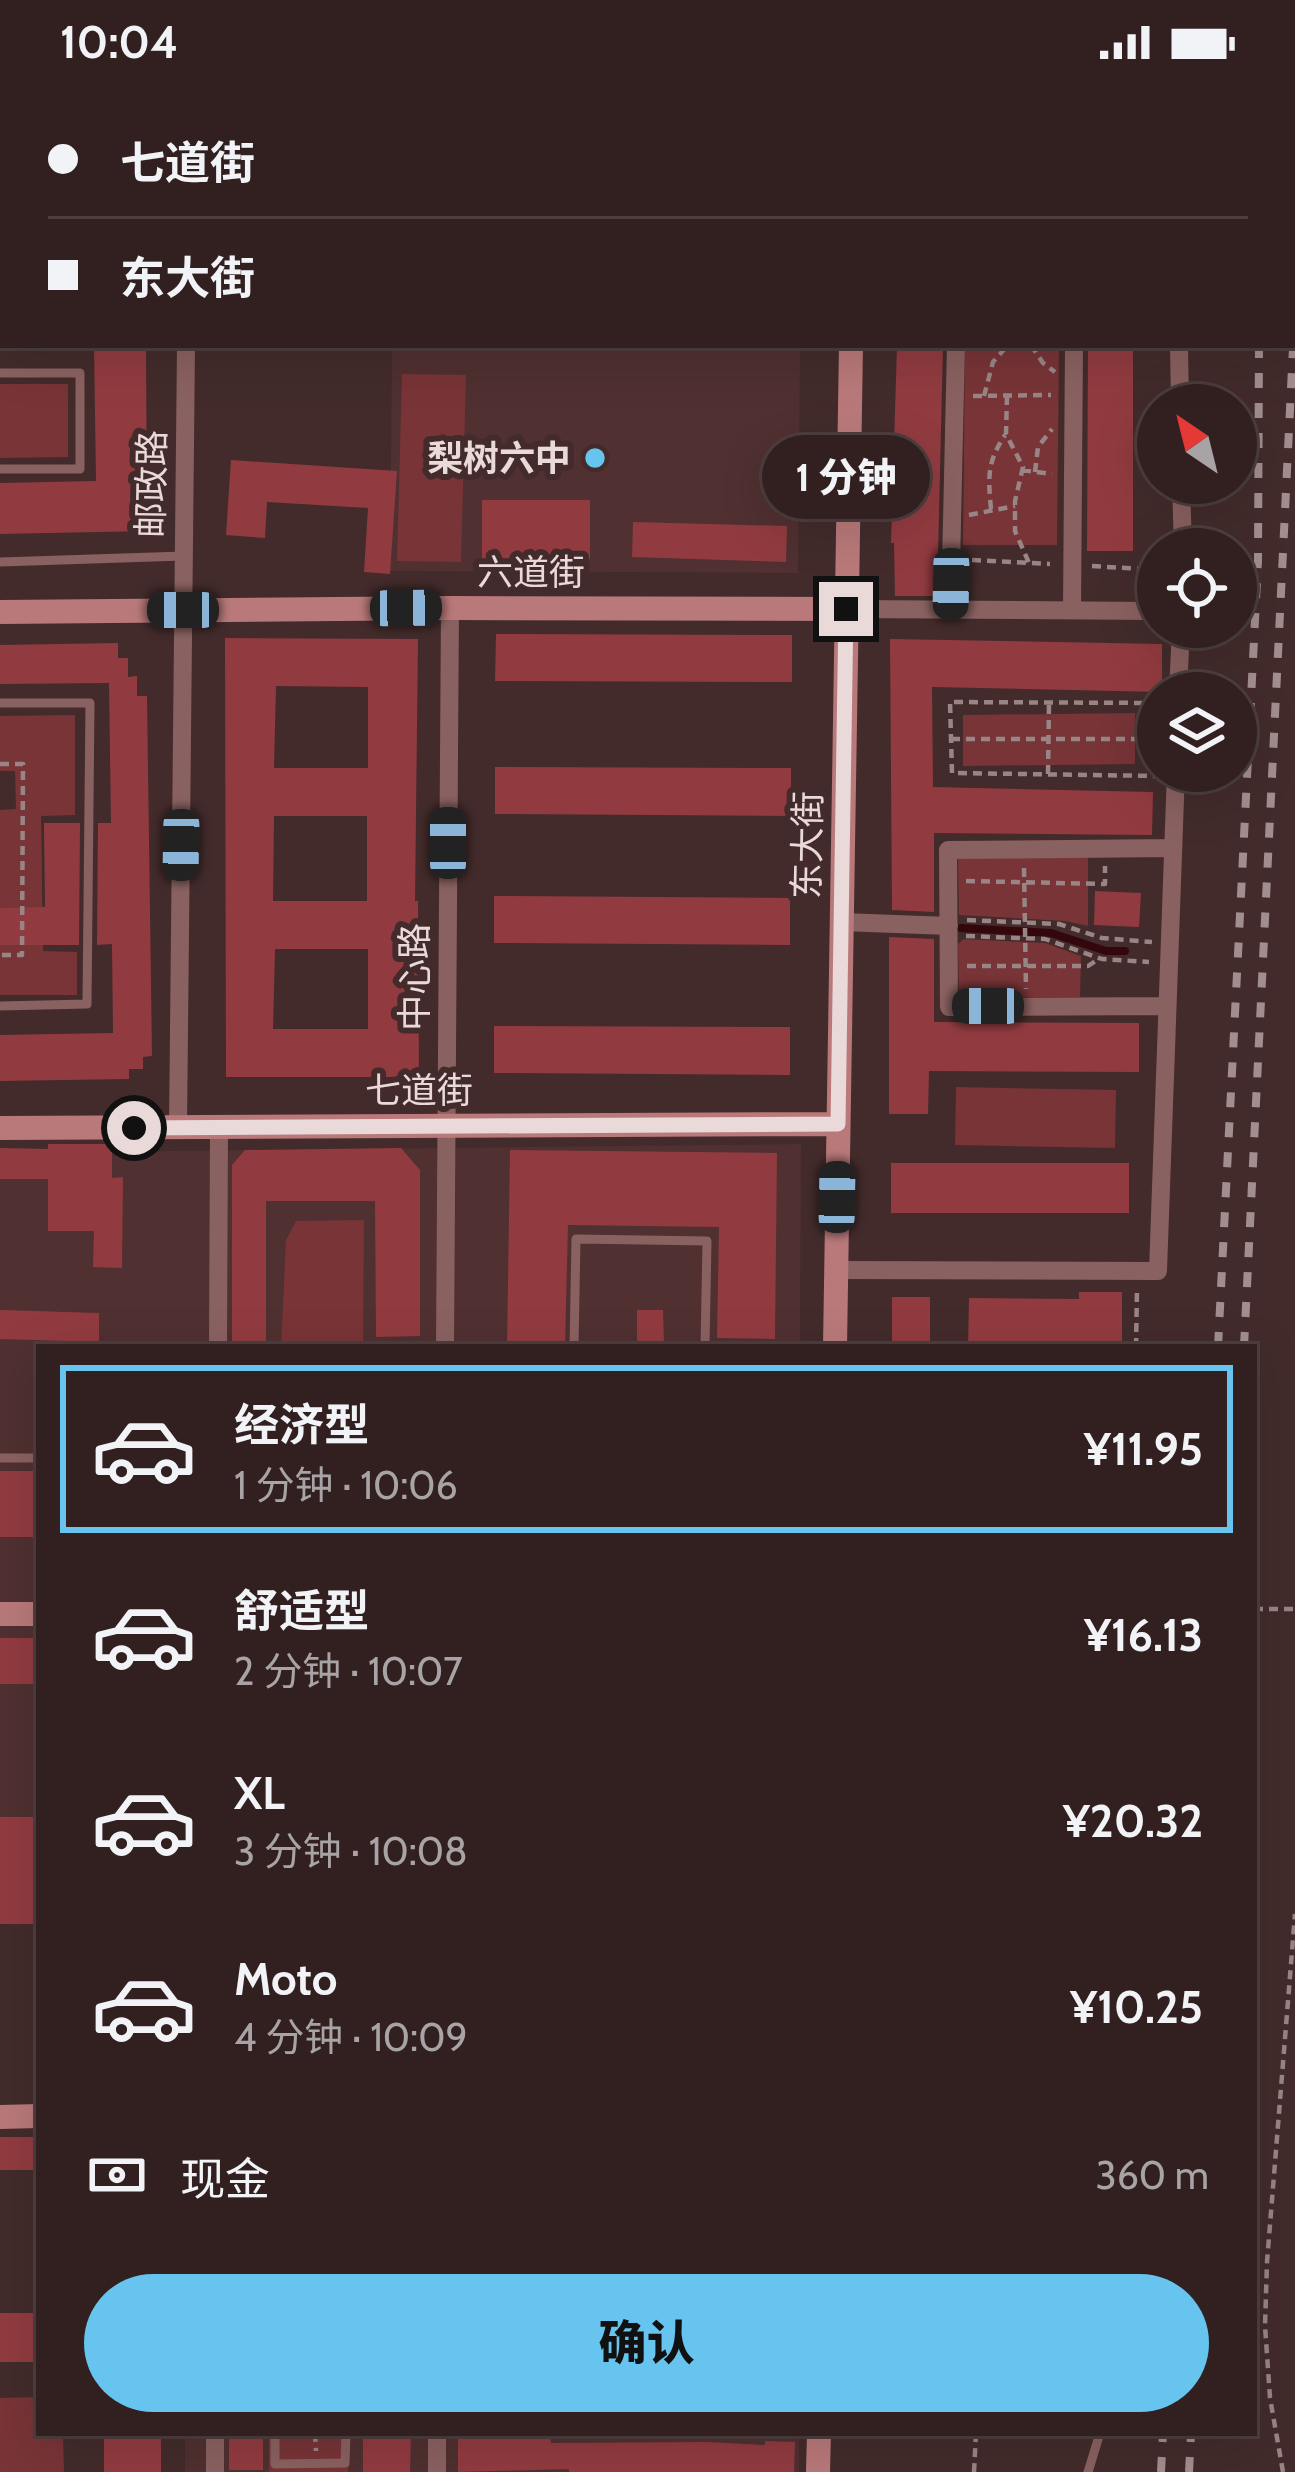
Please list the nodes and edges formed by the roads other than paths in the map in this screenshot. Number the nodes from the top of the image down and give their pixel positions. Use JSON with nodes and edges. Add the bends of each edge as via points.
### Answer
{"nodes":[{"id":1,"x":186,"y":348,"type":"edge"},
{"id":2,"x":851,"y":348,"type":"edge"},
{"id":3,"x":956,"y":348,"type":"edge"},
{"id":4,"x":1074,"y":348,"type":"edge"},
{"id":5,"x":1178,"y":348,"type":"edge"},
{"id":6,"x":0,"y":373,"type":"edge"},
{"id":7,"x":1179,"y":384,"type":"edge"},
{"id":8,"x":0,"y":469,"type":"edge"},
{"id":9,"x":184,"y":556,"type":"junction"},
{"id":10,"x":0,"y":562,"type":"edge"},
{"id":11,"x":450,"y":608,"type":"junction"},
{"id":12,"x":846,"y":609,"type":"junction"},
{"id":13,"x":183,"y":610,"type":"junction"},
{"id":14,"x":950,"y":610,"type":"junction"},
{"id":15,"x":1072,"y":610,"type":"junction"},
{"id":16,"x":1137,"y":610,"type":"edge"},
{"id":17,"x":0,"y":612,"type":"edge"},
{"id":18,"x":0,"y":703,"type":"edge"},
{"id":19,"x":1175,"y":792,"type":"edge"},
{"id":20,"x":1173,"y":848,"type":"junction"},
{"id":21,"x":842,"y":922,"type":"junction"},
{"id":22,"x":949,"y":927,"type":"junction"},
{"id":23,"x":0,"y":1006,"type":"edge"},
{"id":24,"x":1167,"y":1006,"type":"junction"},
{"id":25,"x":838,"y":1124,"type":"junction"},
{"id":26,"x":446,"y":1126,"type":"junction"},
{"id":27,"x":219,"y":1127,"type":"junction"},
{"id":28,"x":0,"y":1128,"type":"edge"},
{"id":29,"x":178,"y":1128,"type":"junction"},
{"id":30,"x":836,"y":1270,"type":"junction"},
{"id":31,"x":218,"y":1344,"type":"edge"},
{"id":32,"x":445,"y":1344,"type":"edge"},
{"id":33,"x":574,"y":1344,"type":"edge"},
{"id":34,"x":705,"y":1344,"type":"edge"},
{"id":35,"x":835,"y":1344,"type":"edge"},
{"id":36,"x":0,"y":1458,"type":"edge"},
{"id":37,"x":36,"y":1458,"type":"edge"},
{"id":38,"x":0,"y":1614,"type":"edge"},
{"id":39,"x":36,"y":1614,"type":"edge"},
{"id":40,"x":36,"y":2116,"type":"edge"},
{"id":41,"x":0,"y":2117,"type":"edge"},
{"id":42,"x":215,"y":2436,"type":"edge"},
{"id":43,"x":274,"y":2436,"type":"edge"},
{"id":44,"x":346,"y":2436,"type":"edge"},
{"id":45,"x":437,"y":2436,"type":"edge"},
{"id":46,"x":819,"y":2436,"type":"edge"},
{"id":47,"x":1099,"y":2436,"type":"edge"},
{"id":48,"x":271,"y":2468,"type":"edge"},
{"id":49,"x":215,"y":2472,"type":"edge"},
{"id":50,"x":437,"y":2472,"type":"edge"},
{"id":51,"x":818,"y":2472,"type":"edge"},
{"id":52,"x":1088,"y":2472,"type":"edge"}],
"edges":[{"from":1,"to":9,"type":"street","name":"邮政路"},
{"from":2,"to":12,"type":"street","name":"东大街"},
{"from":3,"to":14,"type":"street"},
{"from":4,"to":15,"type":"street"},
{"from":5,"to":7,"type":"street"},
{"from":6,"to":8,"type":"lane","via":[[80,373],[80,469]]},
{"from":9,"to":10,"type":"lane"},
{"from":9,"to":13,"type":"street","name":"邮政路"},
{"from":11,"to":12,"type":"street","name":"六道街"},
{"from":11,"to":13,"type":"street","name":"六道街"},
{"from":11,"to":26,"type":"street","name":"中心路"},
{"from":12,"to":14,"type":"street"},
{"from":12,"to":21,"type":"street","name":"东大街"},
{"from":13,"to":17,"type":"street","name":"六道街"},
{"from":13,"to":29,"type":"street","name":"邮政路"},
{"from":14,"to":15,"type":"street"},
{"from":15,"to":16,"type":"street"},
{"from":18,"to":23,"type":"lane","via":[[90,703],[86,1004]]},
{"from":19,"to":20,"type":"street"},
{"from":20,"to":22,"type":"street","via":[[948,850]]},
{"from":20,"to":24,"type":"street"},
{"from":21,"to":22,"type":"street"},
{"from":21,"to":25,"type":"street","name":"东大街"},
{"from":22,"to":24,"type":"street","via":[[949,1007]]},
{"from":24,"to":30,"type":"street","via":[[1158,1271]]},
{"from":25,"to":26,"type":"street","name":"七道街"},
{"from":25,"to":30,"type":"street","name":"东大街"},
{"from":26,"to":27,"type":"street","name":"七道街"},
{"from":26,"to":32,"type":"street","name":"中心路"},
{"from":27,"to":29,"type":"street","name":"七道街"},
{"from":27,"to":31,"type":"street"},
{"from":28,"to":29,"type":"street","name":"七道街"},
{"from":30,"to":35,"type":"street","name":"东大街"},
{"from":33,"to":34,"type":"lane","via":[[576,1239],[707,1240]]},
{"from":36,"to":37,"type":"lane"},
{"from":38,"to":39,"type":"street"},
{"from":40,"to":41,"type":"street"},
{"from":42,"to":49,"type":"street"},
{"from":43,"to":48,"type":"lane"},
{"from":44,"to":48,"type":"lane","via":[[345,2463]]},
{"from":45,"to":50,"type":"street"},
{"from":46,"to":51,"type":"street"},
{"from":47,"to":52,"type":"lane"}]}
